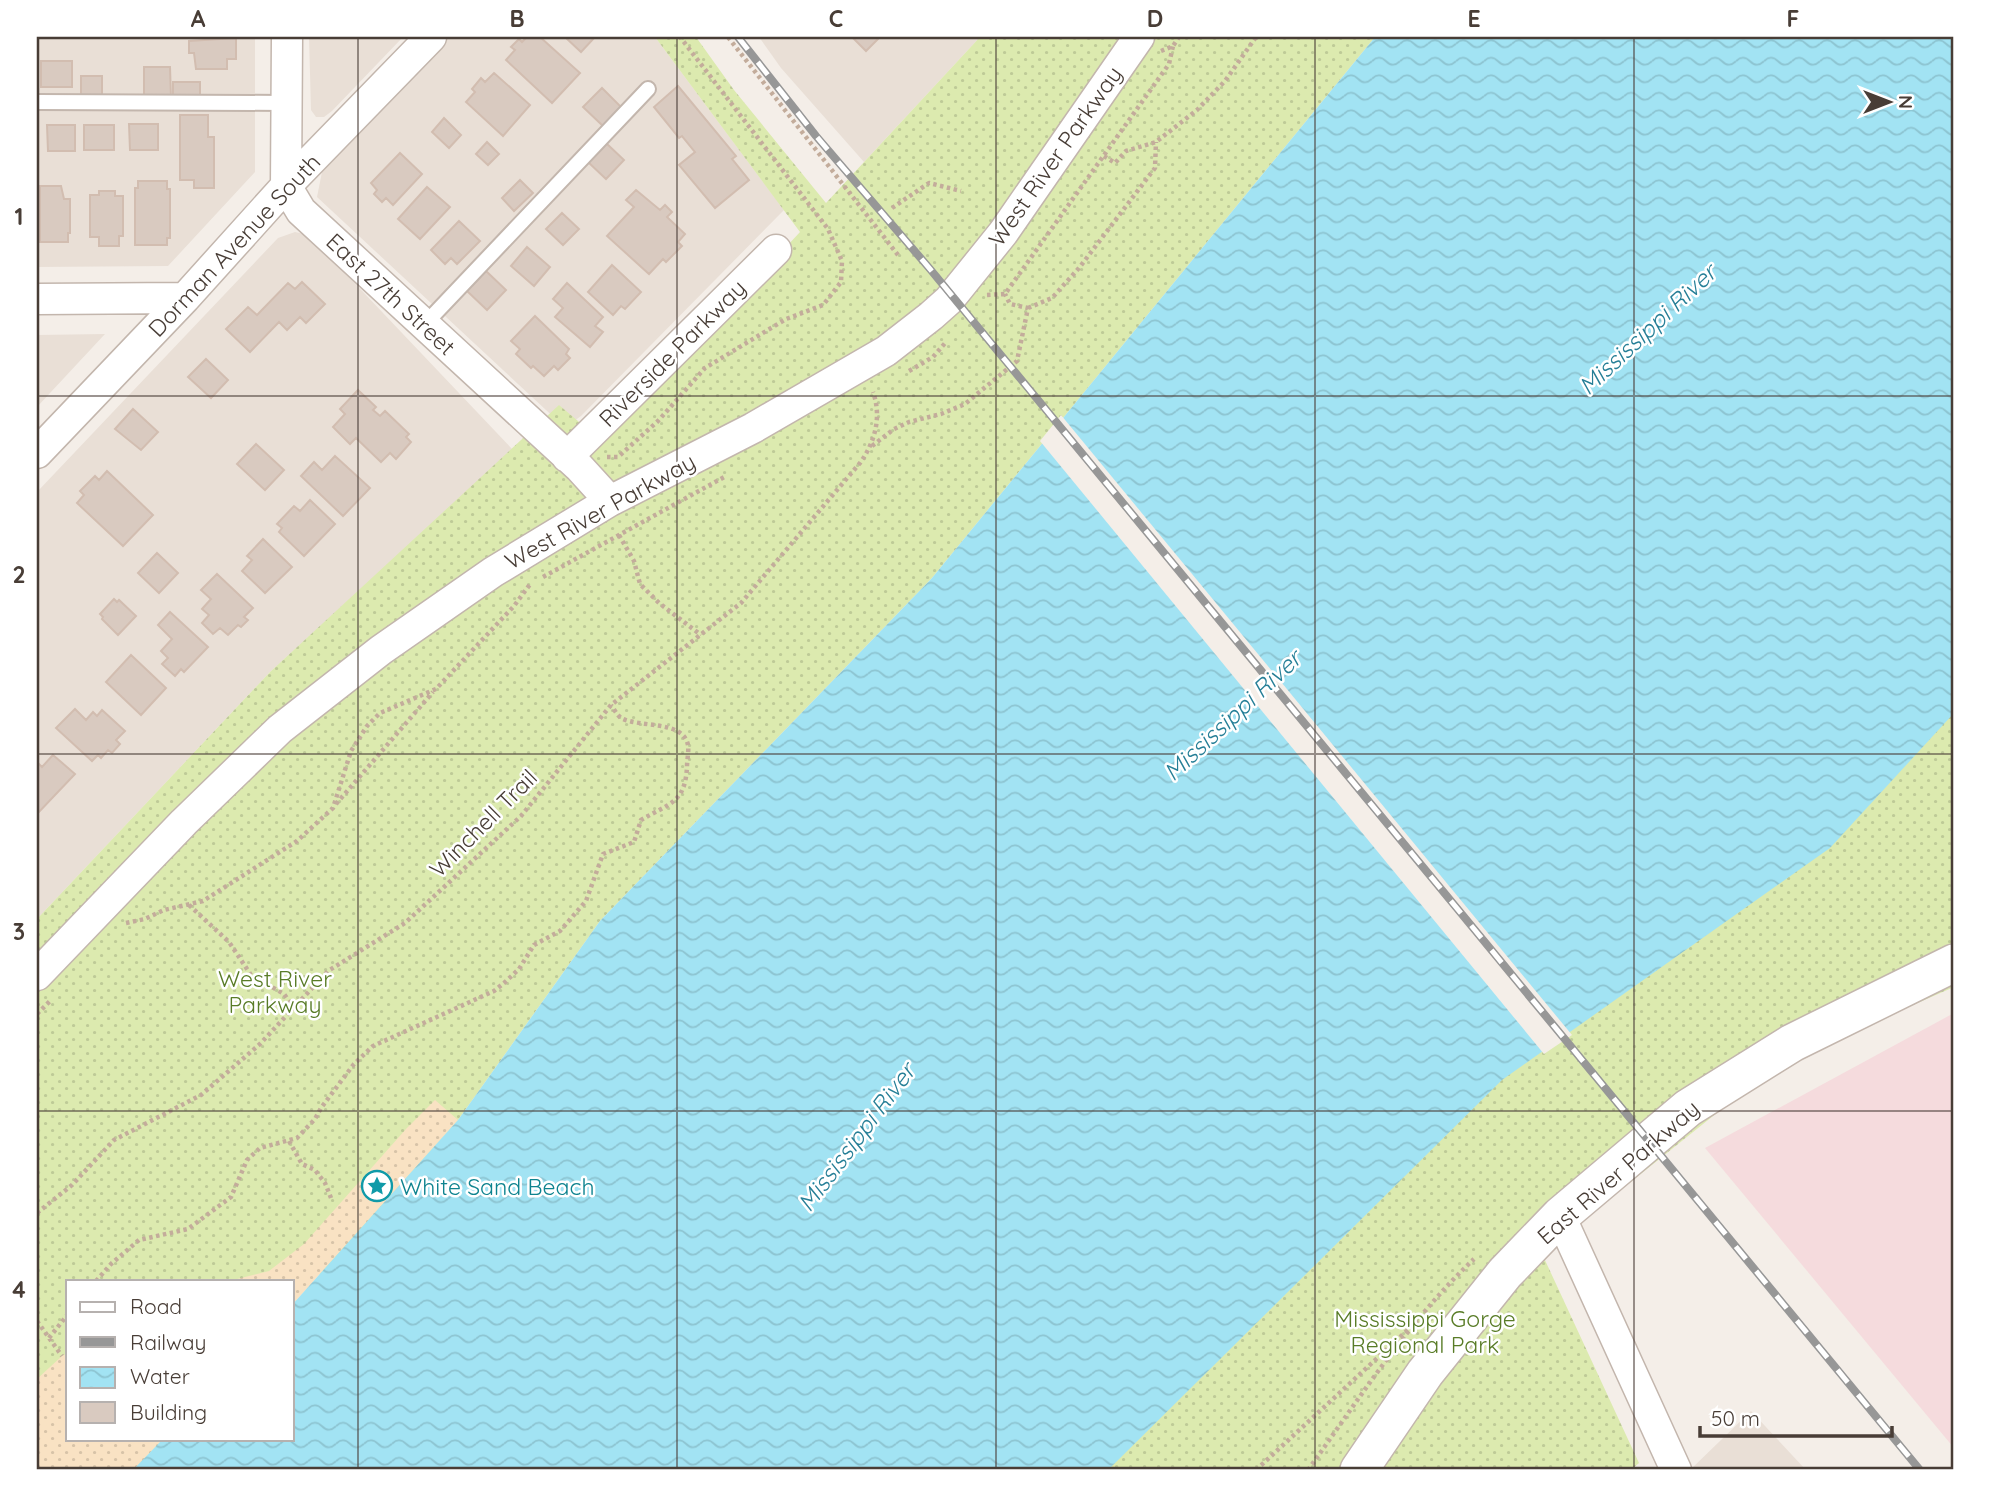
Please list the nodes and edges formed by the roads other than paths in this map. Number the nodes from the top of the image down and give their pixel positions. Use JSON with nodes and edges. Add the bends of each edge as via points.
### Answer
{"nodes":[{"id":1,"x":287,"y":37,"type":"edge"},
{"id":2,"x":431,"y":37,"type":"edge"},
{"id":3,"x":1139,"y":37,"type":"edge"},
{"id":4,"x":648,"y":89,"type":"dead end"},
{"id":5,"x":37,"y":102,"type":"edge"},
{"id":6,"x":286,"y":103,"type":"junction"},
{"id":7,"x":286,"y":186,"type":"junction"},
{"id":8,"x":776,"y":250,"type":"dead end"},
{"id":9,"x":185,"y":298,"type":"junction"},
{"id":10,"x":37,"y":299,"type":"edge"},
{"id":11,"x":424,"y":325,"type":"junction"},
{"id":12,"x":37,"y":453,"type":"edge"},
{"id":13,"x":567,"y":457,"type":"junction"},
{"id":14,"x":610,"y":501,"type":"junction"},
{"id":15,"x":1954,"y":963,"type":"edge"},
{"id":16,"x":37,"y":975,"type":"edge"},
{"id":17,"x":1560,"y":1216,"type":"junction"},
{"id":18,"x":1359,"y":1470,"type":"edge"},
{"id":19,"x":1676,"y":1470,"type":"edge"}],
"edges":[{"from":1,"to":6,"type":"street"},
{"from":2,"to":7,"type":"street","name":"Dorman Avenue South"},
{"from":3,"to":14,"type":"street","name":"West River Parkway","via":[[1003,233],[931,316],[874,358],[753,428]]},
{"from":4,"to":11,"type":"lane"},
{"from":5,"to":6,"type":"lane"},
{"from":6,"to":7,"type":"street"},
{"from":7,"to":9,"type":"street","name":"Dorman Avenue South"},
{"from":7,"to":11,"type":"street","name":"East 27th Street","via":[[301,211]]},
{"from":8,"to":13,"type":"street","name":"Riverside Parkway"},
{"from":9,"to":10,"type":"street"},
{"from":9,"to":12,"type":"street","name":"Dorman Avenue South"},
{"from":11,"to":13,"type":"street","name":"East 27th Street"},
{"from":13,"to":14,"type":"street","name":"East 27th Street"},
{"from":14,"to":16,"type":"street","name":"West River Parkway","via":[[448,603],[280,729]]},
{"from":15,"to":17,"type":"street","name":"East River Parkway","via":[[1792,1042],[1688,1108]]},
{"from":17,"to":18,"type":"street","name":"East River Parkway","via":[[1505,1273],[1424,1373]]},
{"from":17,"to":19,"type":"street"}]}
